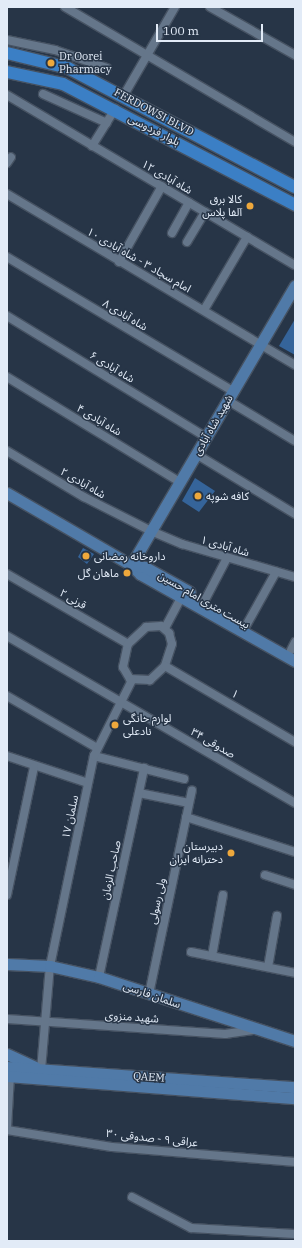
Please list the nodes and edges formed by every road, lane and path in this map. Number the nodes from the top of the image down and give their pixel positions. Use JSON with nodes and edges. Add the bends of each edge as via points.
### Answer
{"nodes":[{"id":1,"x":65,"y":7,"type":"edge"},
{"id":2,"x":175,"y":7,"type":"edge"},
{"id":3,"x":210,"y":7,"type":"edge"},
{"id":4,"x":7,"y":40,"type":"edge"},
{"id":5,"x":7,"y":53,"type":"edge"},
{"id":6,"x":148,"y":54,"type":"junction"},
{"id":7,"x":295,"y":55,"type":"edge"},
{"id":8,"x":108,"y":68,"type":"dead end"},
{"id":9,"x":7,"y":72,"type":"edge"},
{"id":10,"x":43,"y":94,"type":"dead end"},
{"id":11,"x":7,"y":95,"type":"edge"},
{"id":12,"x":124,"y":95,"type":"junction"},
{"id":13,"x":115,"y":109,"type":"junction"},
{"id":14,"x":107,"y":123,"type":"junction"},
{"id":15,"x":295,"y":142,"type":"edge"},
{"id":16,"x":92,"y":146,"type":"junction"},
{"id":17,"x":162,"y":186,"type":"junction"},
{"id":18,"x":295,"y":187,"type":"edge"},
{"id":19,"x":7,"y":194,"type":"edge"},
{"id":20,"x":189,"y":202,"type":"junction"},
{"id":21,"x":295,"y":205,"type":"edge"},
{"id":22,"x":205,"y":212,"type":"junction"},
{"id":23,"x":172,"y":233,"type":"dead end"},
{"id":24,"x":247,"y":236,"type":"junction"},
{"id":25,"x":188,"y":242,"type":"dead end"},
{"id":26,"x":7,"y":257,"type":"edge"},
{"id":27,"x":119,"y":262,"type":"junction"},
{"id":28,"x":295,"y":265,"type":"edge"},
{"id":29,"x":295,"y":285,"type":"edge"},
{"id":30,"x":204,"y":310,"type":"junction"},
{"id":31,"x":7,"y":316,"type":"edge"},
{"id":32,"x":261,"y":343,"type":"junction"},
{"id":33,"x":295,"y":365,"type":"edge"},
{"id":34,"x":7,"y":377,"type":"edge"},
{"id":35,"x":230,"y":396,"type":"junction"},
{"id":36,"x":206,"y":437,"type":"junction"},
{"id":37,"x":295,"y":441,"type":"edge"},
{"id":38,"x":7,"y":451,"type":"edge"},
{"id":39,"x":196,"y":454,"type":"junction"},
{"id":40,"x":180,"y":482,"type":"junction"},
{"id":41,"x":7,"y":493,"type":"edge"},
{"id":42,"x":295,"y":514,"type":"edge"},
{"id":43,"x":150,"y":531,"type":"junction"},
{"id":44,"x":227,"y":558,"type":"junction"},
{"id":45,"x":131,"y":565,"type":"junction"},
{"id":46,"x":276,"y":572,"type":"junction"},
{"id":47,"x":7,"y":574,"type":"edge"},
{"id":48,"x":295,"y":577,"type":"edge"},
{"id":49,"x":182,"y":596,"type":"junction"},
{"id":50,"x":205,"y":600,"type":"junction"},
{"id":51,"x":247,"y":624,"type":"junction"},
{"id":52,"x":165,"y":628,"type":"junction"},
{"id":53,"x":7,"y":636,"type":"edge"},
{"id":54,"x":128,"y":644,"type":"junction"},
{"id":55,"x":294,"y":648,"type":"edge"},
{"id":56,"x":295,"y":661,"type":"edge"},
{"id":57,"x":165,"y":666,"type":"junction"},
{"id":58,"x":132,"y":680,"type":"junction"},
{"id":59,"x":7,"y":696,"type":"edge"},
{"id":60,"x":120,"y":703,"type":"junction"},
{"id":61,"x":295,"y":742,"type":"edge"},
{"id":62,"x":95,"y":752,"type":"junction"},
{"id":63,"x":7,"y":756,"type":"edge"},
{"id":64,"x":34,"y":768,"type":"junction"},
{"id":65,"x":144,"y":768,"type":"junction"},
{"id":66,"x":184,"y":779,"type":"dead end"},
{"id":67,"x":88,"y":783,"type":"junction"},
{"id":68,"x":192,"y":790,"type":"dead end"},
{"id":69,"x":139,"y":793,"type":"junction"},
{"id":70,"x":190,"y":803,"type":"junction"},
{"id":71,"x":295,"y":803,"type":"edge"},
{"id":72,"x":186,"y":817,"type":"junction"},
{"id":73,"x":295,"y":852,"type":"edge"},
{"id":74,"x":266,"y":874,"type":"dead end"},
{"id":75,"x":295,"y":885,"type":"edge"},
{"id":76,"x":7,"y":895,"type":"edge"},
{"id":77,"x":223,"y":895,"type":"dead end"},
{"id":78,"x":277,"y":916,"type":"dead end"},
{"id":79,"x":191,"y":952,"type":"dead end"},
{"id":80,"x":212,"y":956,"type":"junction"},
{"id":81,"x":7,"y":964,"type":"edge"},
{"id":82,"x":50,"y":966,"type":"junction"},
{"id":83,"x":268,"y":968,"type":"junction"},
{"id":84,"x":295,"y":973,"type":"edge"},
{"id":85,"x":99,"y":977,"type":"junction"},
{"id":86,"x":149,"y":994,"type":"junction"},
{"id":87,"x":7,"y":1019,"type":"edge"},
{"id":88,"x":46,"y":1023,"type":"junction"},
{"id":89,"x":255,"y":1030,"type":"junction"},
{"id":90,"x":295,"y":1041,"type":"edge"},
{"id":91,"x":7,"y":1054,"type":"edge"},
{"id":92,"x":8,"y":1073,"type":"edge"},
{"id":93,"x":43,"y":1074,"type":"junction"},
{"id":94,"x":295,"y":1087,"type":"edge"},
{"id":95,"x":295,"y":1098,"type":"edge"},
{"id":96,"x":7,"y":1129,"type":"edge"},
{"id":97,"x":295,"y":1162,"type":"edge"},
{"id":98,"x":132,"y":1196,"type":"dead end"},
{"id":99,"x":295,"y":1234,"type":"edge"}],
"edges":[{"from":1,"to":6,"type":"street"},
{"from":2,"to":6,"type":"street"},
{"from":3,"to":7,"type":"street"},
{"from":4,"to":8,"type":"street","via":[[55,50]]},
{"from":5,"to":12,"type":"main road","name":"FERDOWSI BLVD","via":[[68,68]]},
{"from":6,"to":12,"type":"street"},
{"from":6,"to":15,"type":"street"},
{"from":9,"to":13,"type":"main road","name":"بلوار فردوسی","via":[[63,84]]},
{"from":10,"to":14,"type":"street"},
{"from":11,"to":16,"type":"street","name":"شاه آبادی ۱۲"},
{"from":12,"to":18,"type":"main road","name":"FERDOWSI BLVD"},
{"from":13,"to":14,"type":"street"},
{"from":13,"to":21,"type":"main road","name":"بلوار فردوسی"},
{"from":14,"to":16,"type":"street"},
{"from":16,"to":17,"type":"street","name":"شاه آبادی ۱۲"},
{"from":17,"to":20,"type":"street","name":"شاه آبادی ۱۲"},
{"from":17,"to":27,"type":"street"},
{"from":19,"to":27,"type":"street","name":"امام سجاد ۳ - شاه آبادی ۱۰"},
{"from":20,"to":22,"type":"street","name":"شاه آبادی ۱۲"},
{"from":20,"to":23,"type":"street"},
{"from":22,"to":24,"type":"street","name":"شاه آبادی ۱۲"},
{"from":22,"to":25,"type":"street"},
{"from":24,"to":28,"type":"street","name":"شاه آبادی ۱۲"},
{"from":24,"to":30,"type":"street"},
{"from":26,"to":35,"type":"street","name":"شاه آبادی ۸"},
{"from":27,"to":30,"type":"street","name":"امام سجاد ۳ - شاه آبادی ۱۰"},
{"from":29,"to":32,"type":"main road","name":"شهید شاه آبادی"},
{"from":30,"to":32,"type":"street","name":"امام سجاد ۳ - شاه آبادی ۱۰"},
{"from":31,"to":36,"type":"street","name":"شاه آبادی ۶"},
{"from":32,"to":33,"type":"street","name":"امام سجاد ۳ - شاه آبادی ۱۰"},
{"from":32,"to":35,"type":"main road","name":"شهید شاه آبادی"},
{"from":34,"to":40,"type":"street","name":"شاه آبادی ۴"},
{"from":35,"to":36,"type":"main road","name":"شهید شاه آبادی"},
{"from":35,"to":37,"type":"street","name":"شاه آبادی ۸"},
{"from":36,"to":39,"type":"main road","name":"شهید شاه آبادی"},
{"from":38,"to":43,"type":"street","name":"شاه آبادی ۲","via":[[84,497]]},
{"from":39,"to":40,"type":"main road","name":"شهید شاه آبادی"},
{"from":39,"to":42,"type":"street"},
{"from":40,"to":43,"type":"main road","name":"شهید شاه آبادی"},
{"from":41,"to":45,"type":"main road","name":"بیست متری امام حسین"},
{"from":43,"to":44,"type":"street","name":"شاه آبادی ۱"},
{"from":43,"to":45,"type":"main road","name":"شهید شاه آبادی"},
{"from":44,"to":46,"type":"street","name":"شاه آبادی ۱"},
{"from":44,"to":50,"type":"street"},
{"from":45,"to":49,"type":"main road","via":[[140,574]]},
{"from":45,"to":50,"type":"main road","name":"بیست متری امام حسین","via":[[145,566]]},
{"from":46,"to":48,"type":"street","name":"شاه آبادی ۱"},
{"from":46,"to":51,"type":"street"},
{"from":47,"to":54,"type":"street","name":"قرنی ۲"},
{"from":49,"to":52,"type":"street"},
{"from":49,"to":56,"type":"main road"},
{"from":50,"to":51,"type":"main road","name":"بیست متری امام حسین"},
{"from":51,"to":55,"type":"main road","name":"بیست متری امام حسین"},
{"from":52,"to":54,"type":"street","via":[[146,627]]},
{"from":52,"to":57,"type":"street","via":[[172,644]]},
{"from":53,"to":60,"type":"street","name":"صدوقی ۳۴"},
{"from":54,"to":58,"type":"street","via":[[123,667]]},
{"from":57,"to":58,"type":"street","via":[[150,680]]},
{"from":57,"to":61,"type":"street","name":"۱"},
{"from":58,"to":60,"type":"street","name":"سلمان ۱۷"},
{"from":59,"to":62,"type":"street"},
{"from":60,"to":62,"type":"street","name":"سلمان ۱۷"},
{"from":60,"to":71,"type":"street","name":"صدوقی ۳۴"},
{"from":62,"to":65,"type":"street"},
{"from":62,"to":67,"type":"street","name":"سلمان ۱۷"},
{"from":63,"to":64,"type":"street"},
{"from":64,"to":67,"type":"street"},
{"from":64,"to":76,"type":"street"},
{"from":65,"to":66,"type":"street"},
{"from":65,"to":69,"type":"street","name":"صاحب الزمان"},
{"from":67,"to":82,"type":"street","name":"سلمان ۱۷"},
{"from":68,"to":70,"type":"street","name":"ولی رسولی"},
{"from":69,"to":70,"type":"street"},
{"from":69,"to":85,"type":"street","name":"صاحب الزمان"},
{"from":70,"to":72,"type":"street","name":"ولی رسولی"},
{"from":72,"to":73,"type":"street"},
{"from":72,"to":86,"type":"street","name":"ولی رسولی"},
{"from":74,"to":75,"type":"street"},
{"from":77,"to":80,"type":"street"},
{"from":78,"to":83,"type":"street"},
{"from":79,"to":80,"type":"street"},
{"from":80,"to":83,"type":"street"},
{"from":81,"to":82,"type":"main road","name":"سلمان فارسی"},
{"from":82,"to":85,"type":"main road","name":"سلمان فارسی"},
{"from":82,"to":88,"type":"street","name":"سلمان ۱۷"},
{"from":83,"to":84,"type":"street"},
{"from":85,"to":86,"type":"main road","name":"سلمان فارسی"},
{"from":86,"to":89,"type":"main road","name":"سلمان فارسی"},
{"from":87,"to":88,"type":"street","name":"شهید منزوی"},
{"from":88,"to":89,"type":"street","name":"شهید منزوی","via":[[225,1034]]},
{"from":88,"to":93,"type":"street","name":"سلمان ۱۷"},
{"from":89,"to":90,"type":"main road","name":"سلمان فارسی"},
{"from":91,"to":93,"type":"main road","name":"QAEM"},
{"from":92,"to":93,"type":"main road"},
{"from":92,"to":96,"type":"street"},
{"from":93,"to":94,"type":"main road","name":"QAEM"},
{"from":93,"to":95,"type":"main road","name":"QAEM"},
{"from":96,"to":97,"type":"street","name":"عراقی ۹ - صدوقی ۳۰","via":[[112,1146]]},
{"from":98,"to":99,"type":"street","via":[[191,1228]]}]}
